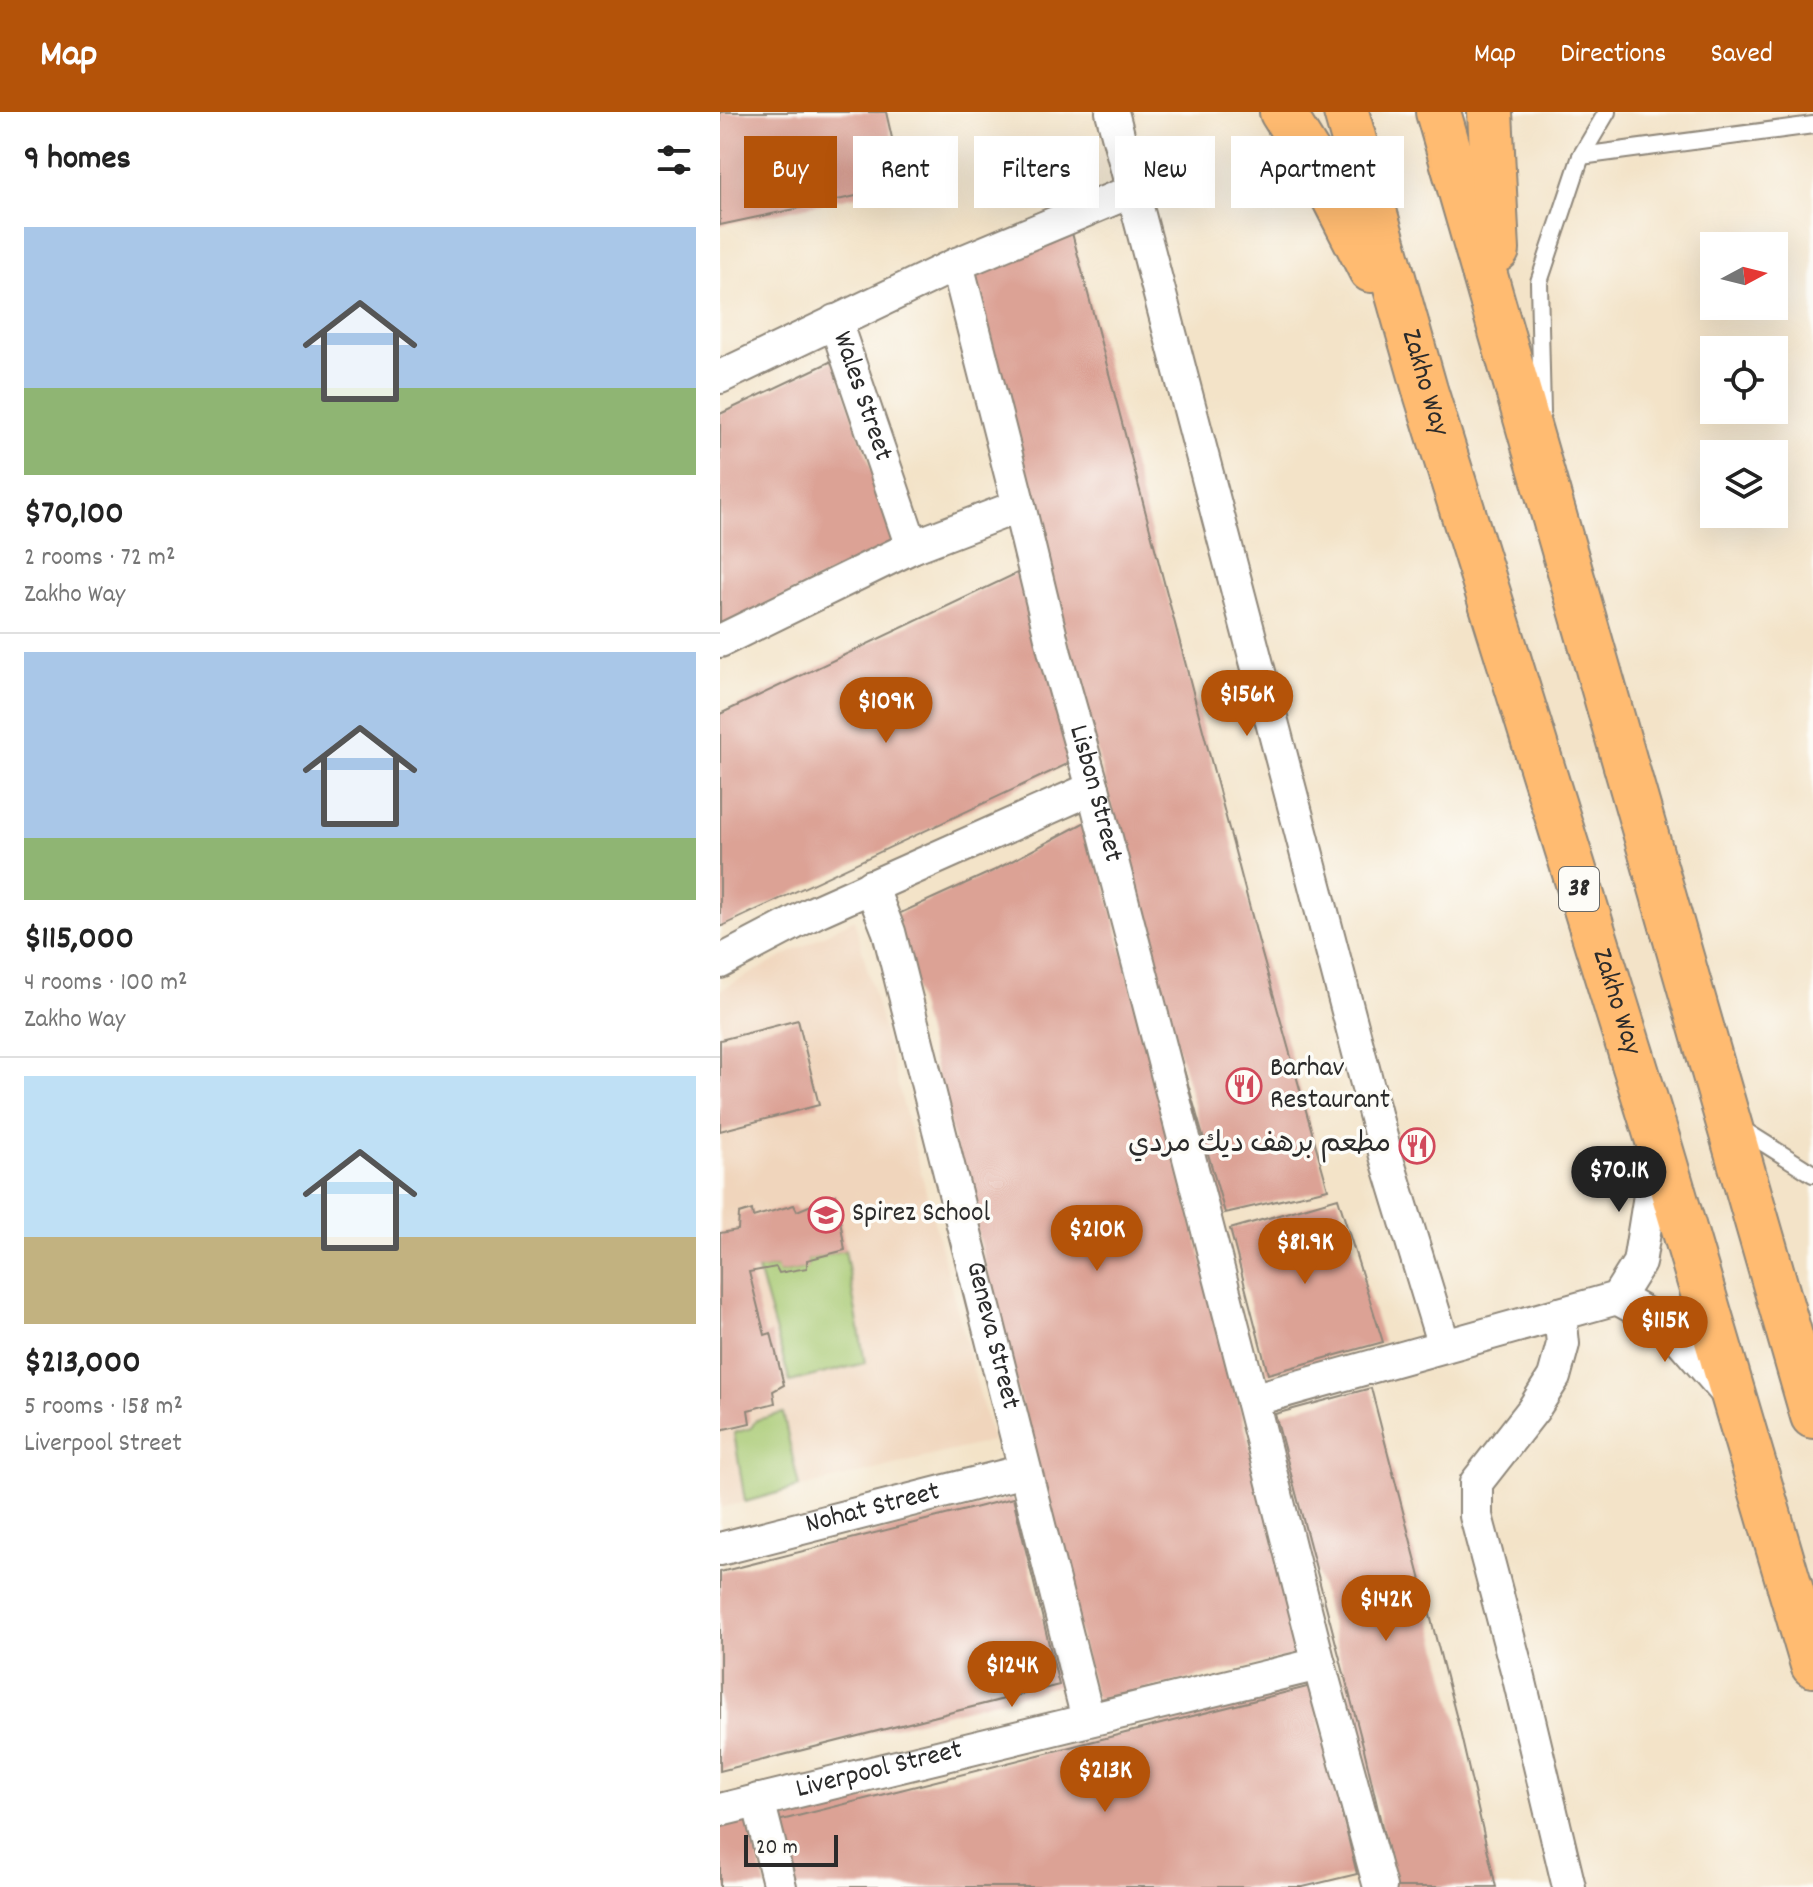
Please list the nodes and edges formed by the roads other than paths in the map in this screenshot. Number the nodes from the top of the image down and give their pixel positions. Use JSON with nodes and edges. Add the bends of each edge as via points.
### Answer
{"nodes":[{"id":1,"x":1112,"y":112,"type":"edge"},
{"id":2,"x":1282,"y":112,"type":"edge"},
{"id":3,"x":1346,"y":112,"type":"edge"},
{"id":4,"x":1438,"y":112,"type":"edge"},
{"id":5,"x":1490,"y":112,"type":"edge"},
{"id":6,"x":1607,"y":112,"type":"edge"},
{"id":7,"x":1813,"y":125,"type":"edge"},
{"id":8,"x":1118,"y":136,"type":"edge"},
{"id":9,"x":1581,"y":156,"type":"junction"},
{"id":10,"x":1115,"y":198,"type":"edge"},
{"id":11,"x":1136,"y":208,"type":"edge"},
{"id":12,"x":957,"y":264,"type":"junction"},
{"id":13,"x":835,"y":321,"type":"junction"},
{"id":14,"x":1511,"y":367,"type":"junction"},
{"id":15,"x":720,"y":377,"type":"edge"},
{"id":16,"x":1425,"y":390,"type":"junction"},
{"id":17,"x":1544,"y":479,"type":"junction"},
{"id":18,"x":1019,"y":506,"type":"junction"},
{"id":19,"x":912,"y":547,"type":"junction"},
{"id":20,"x":720,"y":641,"type":"edge"},
{"id":21,"x":1093,"y":788,"type":"junction"},
{"id":22,"x":871,"y":886,"type":"junction"},
{"id":23,"x":720,"y":962,"type":"edge"},
{"id":24,"x":1728,"y":1120,"type":"junction"},
{"id":25,"x":1659,"y":1144,"type":"junction"},
{"id":26,"x":1813,"y":1174,"type":"edge"},
{"id":27,"x":1617,"y":1298,"type":"junction"},
{"id":28,"x":1560,"y":1314,"type":"junction"},
{"id":29,"x":1444,"y":1346,"type":"junction"},
{"id":30,"x":1811,"y":1395,"type":"edge"},
{"id":31,"x":1252,"y":1400,"type":"junction"},
{"id":32,"x":1735,"y":1402,"type":"junction"},
{"id":33,"x":1024,"y":1471,"type":"junction"},
{"id":34,"x":720,"y":1549,"type":"edge"},
{"id":35,"x":1319,"y":1664,"type":"junction"},
{"id":36,"x":1813,"y":1665,"type":"edge"},
{"id":37,"x":1088,"y":1719,"type":"junction"},
{"id":38,"x":758,"y":1800,"type":"junction"},
{"id":39,"x":720,"y":1810,"type":"edge"},
{"id":40,"x":780,"y":1887,"type":"edge"},
{"id":41,"x":1380,"y":1887,"type":"edge"},
{"id":42,"x":1569,"y":1887,"type":"edge"}],
"edges":[{"from":1,"to":8,"type":"street"},
{"from":2,"to":16,"type":"highway","via":[[1326,182]]},
{"from":3,"to":16,"type":"highway","name":"Zakho Way","number":"38"},
{"from":4,"to":14,"type":"highway"},
{"from":5,"to":14,"type":"highway","via":[[1494,231]]},
{"from":6,"to":9,"type":"lane"},
{"from":7,"to":9,"type":"lane"},
{"from":9,"to":17,"type":"lane","via":[[1539,282]]},
{"from":10,"to":12,"type":"street"},
{"from":11,"to":29,"type":"street","via":[[1386,1156]]},
{"from":12,"to":13,"type":"street"},
{"from":12,"to":18,"type":"street","name":"Lisbon Street"},
{"from":13,"to":15,"type":"street","name":"Wales Street"},
{"from":13,"to":19,"type":"street","name":"Wales Street"},
{"from":14,"to":17,"type":"highway"},
{"from":16,"to":25,"type":"highway","name":"Zakho Way","number":"38"},
{"from":17,"to":24,"type":"highway"},
{"from":18,"to":19,"type":"street"},
{"from":18,"to":21,"type":"street","name":"Lisbon Street"},
{"from":19,"to":20,"type":"street"},
{"from":21,"to":22,"type":"street"},
{"from":21,"to":31,"type":"street","name":"Lisbon Street"},
{"from":22,"to":23,"type":"street"},
{"from":22,"to":33,"type":"street","name":"Geneva Street","via":[[889,932]]},
{"from":24,"to":26,"type":"lane"},
{"from":24,"to":30,"type":"highway"},
{"from":25,"to":27,"type":"street","via":[[1639,1263]]},
{"from":25,"to":32,"type":"highway","name":"Zakho Way","number":"38"},
{"from":27,"to":28,"type":"street"},
{"from":27,"to":32,"type":"street","via":[[1671,1328]]},
{"from":28,"to":29,"type":"street"},
{"from":28,"to":42,"type":"street","via":[[1563,1344],[1554,1377],[1476,1483],[1476,1516]]},
{"from":29,"to":31,"type":"street"},
{"from":31,"to":35,"type":"street","name":"Lisbon Street"},
{"from":32,"to":36,"type":"highway","name":"Zakho Way","number":"38"},
{"from":33,"to":34,"type":"street","name":"Nohat Street"},
{"from":33,"to":37,"type":"street","name":"Geneva Street"},
{"from":35,"to":37,"type":"street","name":"Liverpool Street"},
{"from":35,"to":41,"type":"street","name":"Lisbon Street"},
{"from":37,"to":38,"type":"street","name":"Liverpool Street"},
{"from":38,"to":39,"type":"street","name":"Liverpool Street"},
{"from":38,"to":40,"type":"street"}]}
